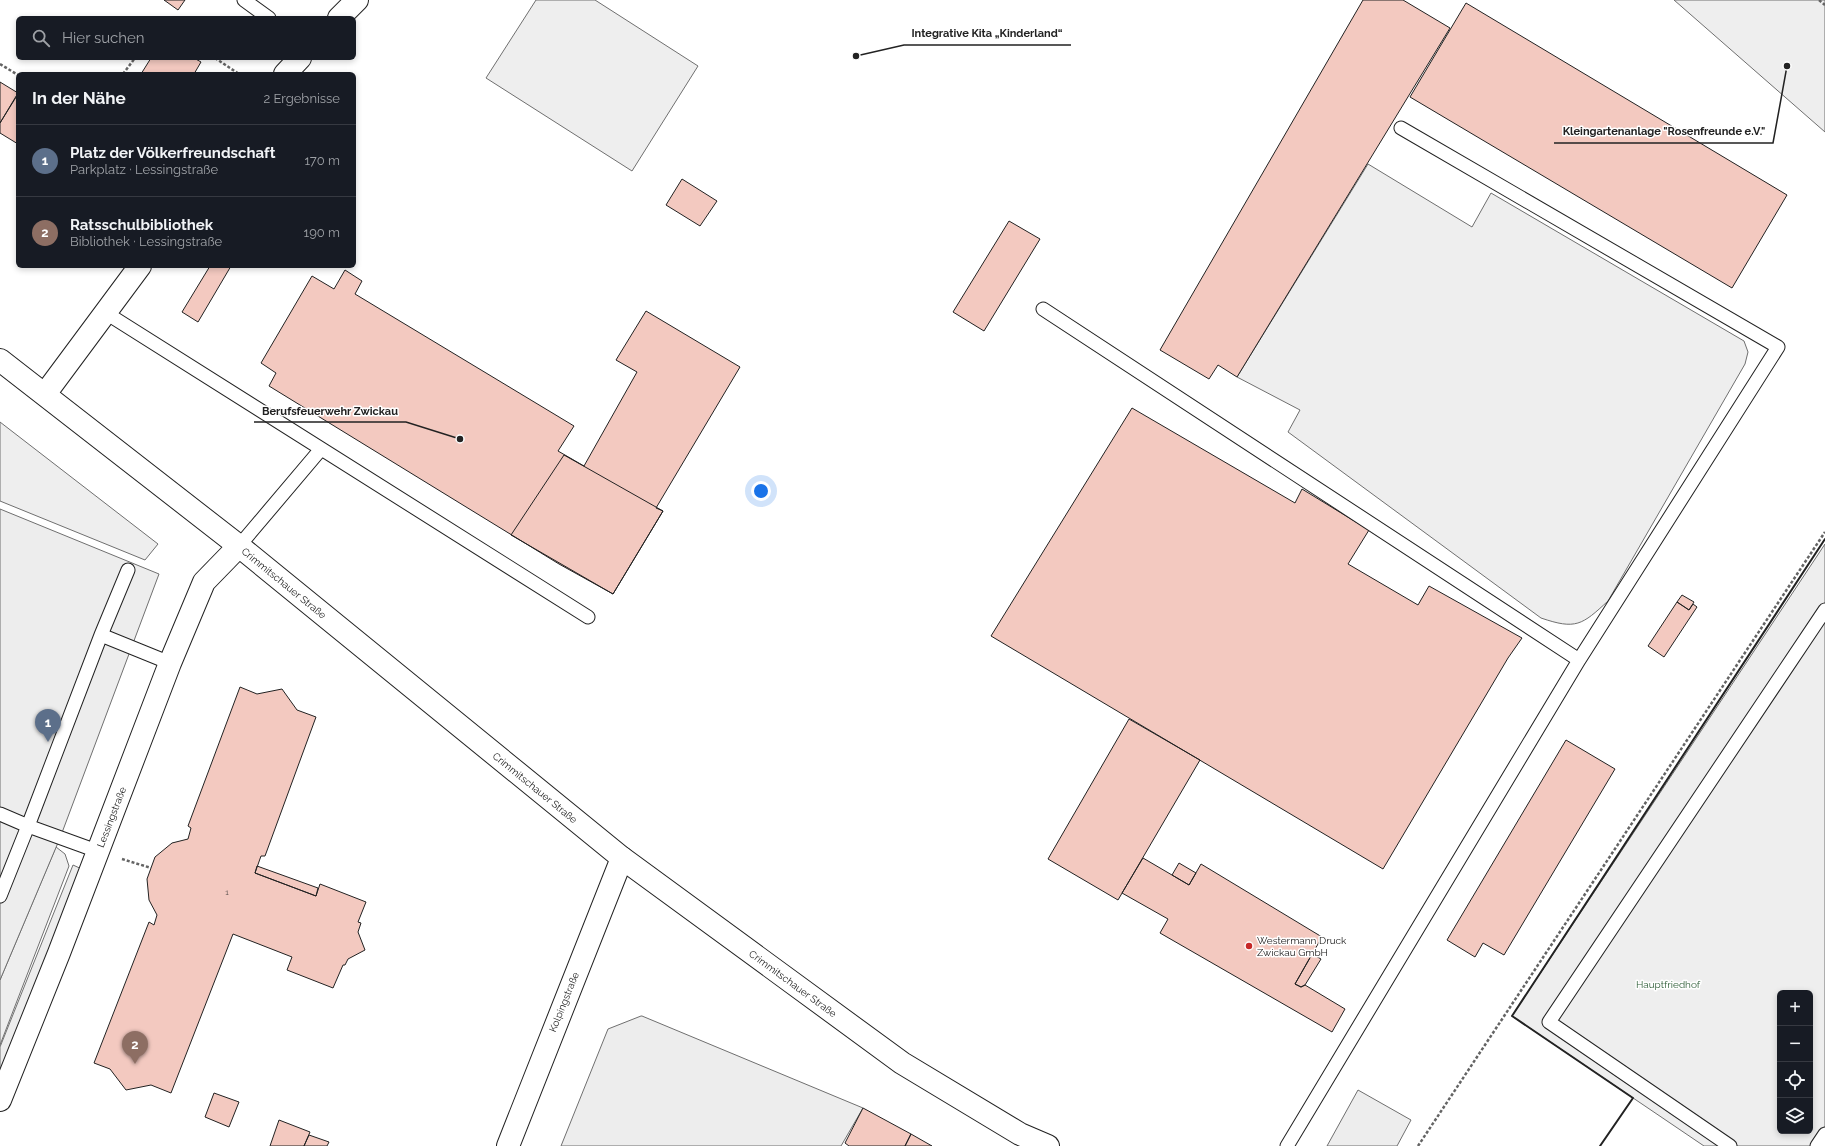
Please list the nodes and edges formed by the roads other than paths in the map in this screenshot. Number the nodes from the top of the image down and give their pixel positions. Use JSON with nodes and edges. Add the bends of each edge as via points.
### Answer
{"nodes":[{"id":1,"x":244,"y":0,"type":"edge"},
{"id":2,"x":357,"y":0,"type":"edge"},
{"id":3,"x":266,"y":16,"type":"edge"},
{"id":4,"x":341,"y":16,"type":"edge"},
{"id":5,"x":298,"y":60,"type":"edge"},
{"id":6,"x":287,"y":72,"type":"edge"},
{"id":7,"x":1402,"y":128,"type":"dead end"},
{"id":8,"x":139,"y":268,"type":"edge"},
{"id":9,"x":1043,"y":309,"type":"dead end"},
{"id":10,"x":106,"y":313,"type":"junction"},
{"id":11,"x":0,"y":360,"type":"edge"},
{"id":12,"x":45,"y":394,"type":"junction"},
{"id":13,"x":321,"y":449,"type":"junction"},
{"id":14,"x":239,"y":546,"type":"junction"},
{"id":15,"x":128,"y":570,"type":"dead end"},
{"id":16,"x":1825,"y":610,"type":"edge"},
{"id":17,"x":588,"y":617,"type":"dead end"},
{"id":18,"x":101,"y":635,"type":"junction"},
{"id":19,"x":1578,"y":660,"type":"junction"},
{"id":20,"x":170,"y":663,"type":"junction"},
{"id":21,"x":0,"y":814,"type":"edge"},
{"id":22,"x":28,"y":826,"type":"junction"},
{"id":23,"x":97,"y":851,"type":"junction"},
{"id":24,"x":622,"y":858,"type":"junction"},
{"id":25,"x":0,"y":896,"type":"edge"},
{"id":26,"x":0,"y":1100,"type":"edge"},
{"id":27,"x":1825,"y":1134,"type":"edge"},
{"id":28,"x":1018,"y":1140,"type":"edge"},
{"id":29,"x":508,"y":1146,"type":"edge"},
{"id":30,"x":1048,"y":1146,"type":"edge"},
{"id":31,"x":1287,"y":1146,"type":"edge"},
{"id":32,"x":1730,"y":1146,"type":"edge"},
{"id":33,"x":1817,"y":1146,"type":"edge"}],
"edges":[{"from":1,"to":3,"type":"lane"},
{"from":2,"to":4,"type":"main road"},
{"from":5,"to":6,"type":"main road"},
{"from":7,"to":19,"type":"lane","via":[[1778,346]]},
{"from":8,"to":10,"type":"main road"},
{"from":9,"to":19,"type":"lane"},
{"from":10,"to":12,"type":"main road"},
{"from":10,"to":13,"type":"lane"},
{"from":11,"to":12,"type":"main road","name":"Crimmitschauer Straße"},
{"from":12,"to":14,"type":"main road","name":"Crimmitschauer Straße"},
{"from":13,"to":14,"type":"lane"},
{"from":13,"to":17,"type":"lane"},
{"from":14,"to":20,"type":"main road","name":"Lessingstraße","via":[[204,582]]},
{"from":14,"to":24,"type":"main road","name":"Crimmitschauer Straße"},
{"from":15,"to":18,"type":"lane"},
{"from":16,"to":32,"type":"lane","via":[[1549,1022]]},
{"from":18,"to":20,"type":"lane"},
{"from":18,"to":22,"type":"lane"},
{"from":19,"to":31,"type":"lane"},
{"from":20,"to":23,"type":"main road","name":"Lessingstraße"},
{"from":21,"to":22,"type":"lane"},
{"from":22,"to":23,"type":"lane"},
{"from":22,"to":25,"type":"lane"},
{"from":23,"to":26,"type":"main road","name":"Lessingstraße"},
{"from":24,"to":28,"type":"main road","name":"Crimmitschauer Straße","via":[[902,1063]]},
{"from":24,"to":29,"type":"main road","name":"Kolpingstraße"},
{"from":27,"to":33,"type":"lane"},
{"from":28,"to":30,"type":"main road","name":"Crimmitschauer Straße"}]}
